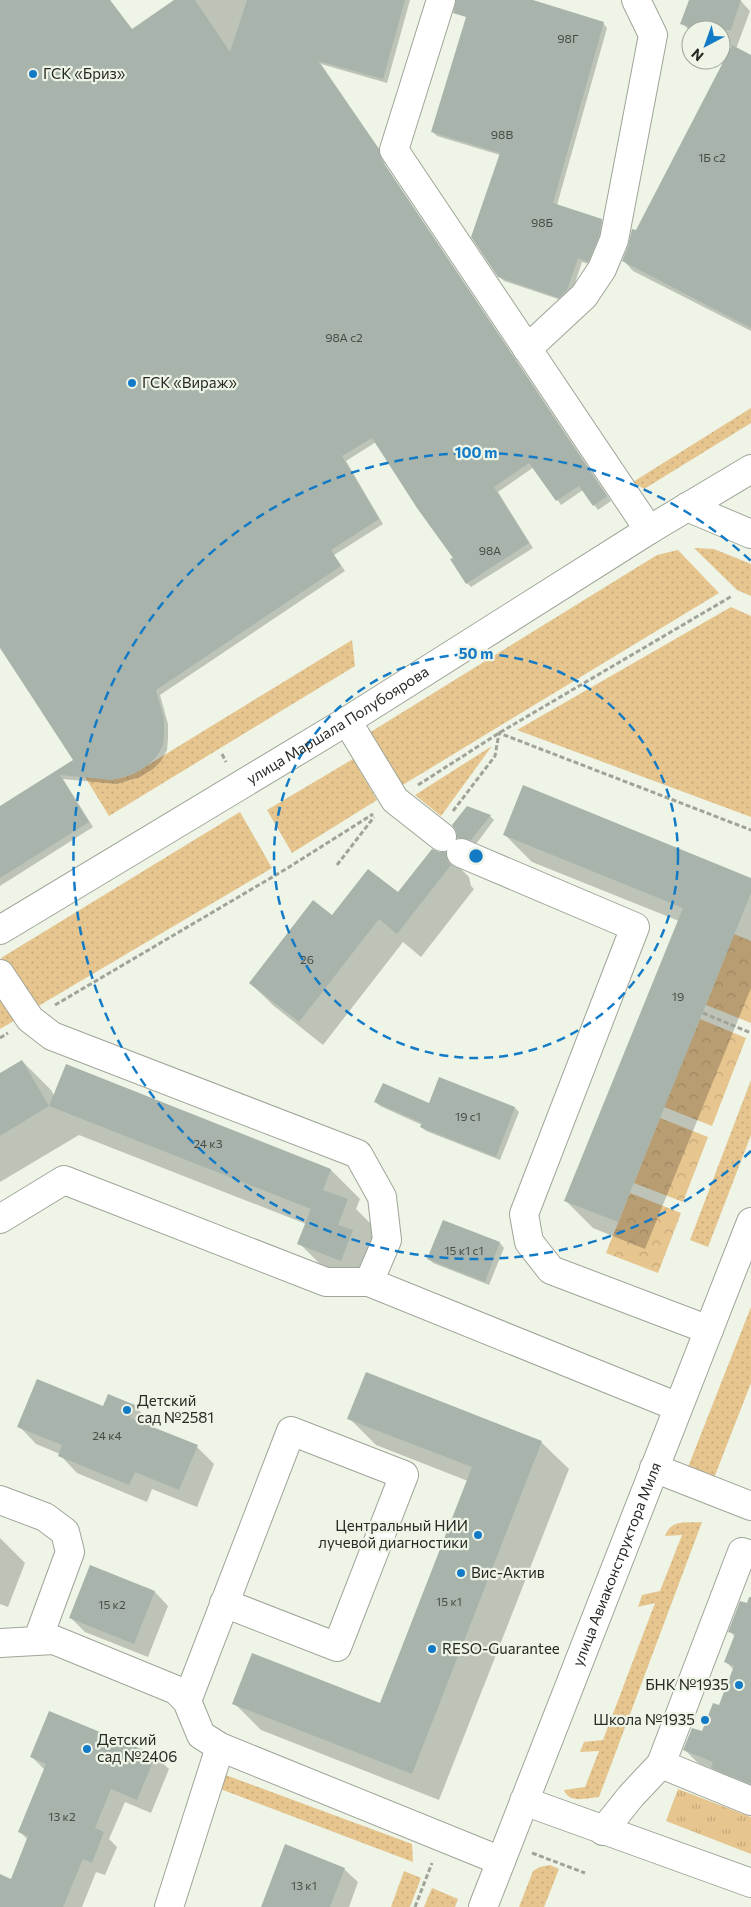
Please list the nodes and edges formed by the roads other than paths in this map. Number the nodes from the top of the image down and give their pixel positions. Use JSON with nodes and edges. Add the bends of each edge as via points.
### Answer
{"nodes":[{"id":1,"x":440,"y":0,"type":"edge"},
{"id":2,"x":636,"y":0,"type":"edge"},
{"id":3,"x":527,"y":348,"type":"junction"},
{"id":4,"x":751,"y":469,"type":"edge"},
{"id":5,"x":688,"y":507,"type":"junction"},
{"id":6,"x":650,"y":530,"type":"junction"},
{"id":7,"x":751,"y":534,"type":"edge"},
{"id":8,"x":347,"y":721,"type":"junction"},
{"id":9,"x":0,"y":930,"type":"edge"},
{"id":10,"x":0,"y":974,"type":"edge"},
{"id":11,"x":0,"y":1219,"type":"edge"},
{"id":12,"x":750,"y":1228,"type":"edge"},
{"id":13,"x":369,"y":1282,"type":"junction"},
{"id":14,"x":709,"y":1330,"type":"junction"},
{"id":15,"x":678,"y":1407,"type":"junction"},
{"id":16,"x":654,"y":1468,"type":"junction"},
{"id":17,"x":0,"y":1500,"type":"edge"},
{"id":18,"x":751,"y":1506,"type":"edge"},
{"id":19,"x":751,"y":1555,"type":"edge"},
{"id":20,"x":224,"y":1603,"type":"junction"},
{"id":21,"x":38,"y":1639,"type":"junction"},
{"id":22,"x":0,"y":1643,"type":"edge"},
{"id":23,"x":187,"y":1701,"type":"junction"},
{"id":24,"x":220,"y":1747,"type":"junction"},
{"id":25,"x":661,"y":1764,"type":"junction"},
{"id":26,"x":524,"y":1801,"type":"junction"},
{"id":27,"x":751,"y":1801,"type":"edge"},
{"id":28,"x":603,"y":1831,"type":"junction"},
{"id":29,"x":501,"y":1861,"type":"junction"},
{"id":30,"x":751,"y":1883,"type":"edge"},
{"id":31,"x":169,"y":1907,"type":"edge"},
{"id":32,"x":483,"y":1907,"type":"edge"}],
"edges":[{"from":1,"to":3,"type":"street","via":[[394,150]]},
{"from":2,"to":3,"type":"street","via":[[652,35],[614,240],[602,269],[584,296]]},
{"from":3,"to":6,"type":"street"},
{"from":4,"to":5,"type":"street","name":"улица Маршала Полубоярова"},
{"from":5,"to":6,"type":"street","name":"улица Маршала Полубоярова"},
{"from":5,"to":7,"type":"street"},
{"from":6,"to":8,"type":"street","name":"улица Маршала Полубоярова"},
{"from":8,"to":9,"type":"street","name":"улица Маршала Полубоярова"},
{"from":8,"to":14,"type":"street","via":[[395,800],[452,845],[635,927],[524,1214],[529,1242],[551,1270]]},
{"from":10,"to":13,"type":"street","via":[[30,1020],[52,1036],[358,1154],[382,1197],[387,1240]]},
{"from":11,"to":13,"type":"street","via":[[64,1180],[326,1282]]},
{"from":12,"to":14,"type":"street","name":"улица Авиаконструктора Миля"},
{"from":13,"to":15,"type":"street"},
{"from":14,"to":15,"type":"street","name":"улица Авиаконструктора Миля"},
{"from":15,"to":16,"type":"street","name":"улица Авиаконструктора Миля"},
{"from":16,"to":18,"type":"street"},
{"from":16,"to":26,"type":"street","name":"улица Авиаконструктора Миля"},
{"from":17,"to":21,"type":"street","via":[[45,1517],[65,1532],[70,1552]]},
{"from":19,"to":25,"type":"street","via":[[742,1552]]},
{"from":20,"to":20,"type":"street","via":[[291,1431],[404,1475],[337,1647]]},
{"from":20,"to":23,"type":"street"},
{"from":21,"to":22,"type":"street"},
{"from":21,"to":23,"type":"street","via":[[54,1640],[176,1690]]},
{"from":23,"to":24,"type":"street","via":[[201,1735]]},
{"from":24,"to":29,"type":"street"},
{"from":24,"to":31,"type":"street"},
{"from":25,"to":27,"type":"street"},
{"from":25,"to":28,"type":"street"},
{"from":26,"to":28,"type":"street"},
{"from":26,"to":29,"type":"street","name":"улица Авиаконструктора Миля"},
{"from":28,"to":30,"type":"street"},
{"from":29,"to":32,"type":"street","name":"улица Авиаконструктора Миля"}]}
